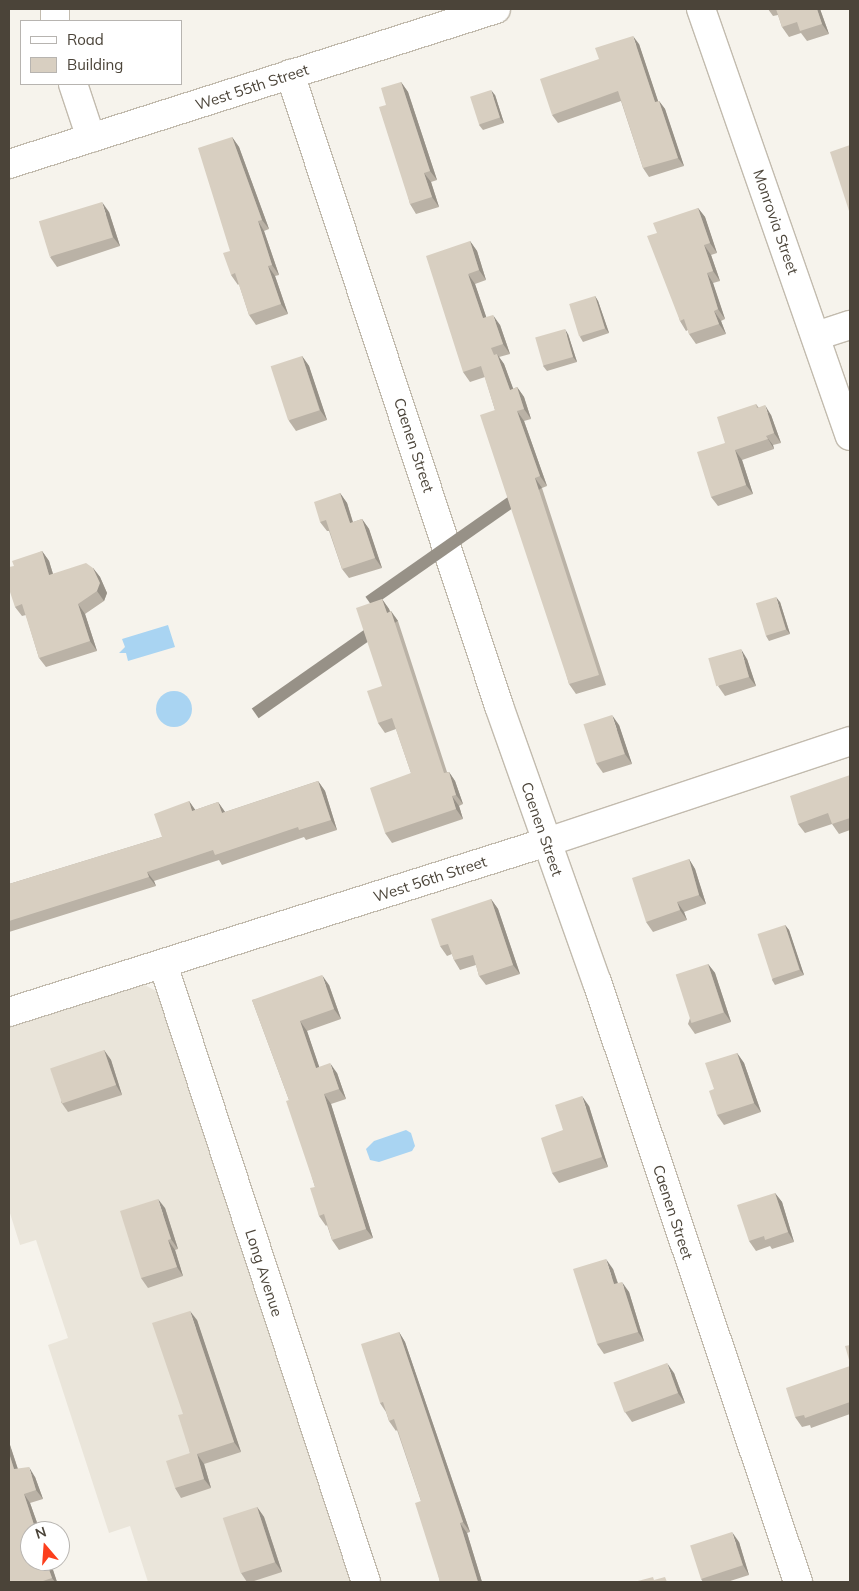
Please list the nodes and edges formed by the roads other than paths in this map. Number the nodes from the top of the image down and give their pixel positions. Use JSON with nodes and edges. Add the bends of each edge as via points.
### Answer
{"nodes":[{"id":1,"x":496,"y":9,"type":"edge"},
{"id":2,"x":701,"y":9,"type":"edge"},
{"id":3,"x":290,"y":74,"type":"junction"},
{"id":4,"x":73,"y":85,"type":"edge"},
{"id":5,"x":91,"y":138,"type":"junction"},
{"id":6,"x":9,"y":164,"type":"edge"},
{"id":7,"x":850,"y":325,"type":"edge"},
{"id":8,"x":816,"y":336,"type":"junction"},
{"id":9,"x":850,"y":436,"type":"edge"},
{"id":10,"x":850,"y":741,"type":"edge"},
{"id":11,"x":547,"y":842,"type":"junction"},
{"id":12,"x":163,"y":964,"type":"junction"},
{"id":13,"x":9,"y":1012,"type":"edge"},
{"id":14,"x":366,"y":1582,"type":"edge"},
{"id":15,"x":798,"y":1582,"type":"edge"}],
"edges":[{"from":1,"to":3,"type":"street","name":"West 55th Street"},
{"from":2,"to":8,"type":"street","name":"Monrovia Street"},
{"from":3,"to":5,"type":"street","name":"West 55th Street"},
{"from":3,"to":11,"type":"street","name":"Caenen Street"},
{"from":4,"to":5,"type":"street"},
{"from":5,"to":6,"type":"street","name":"West 55th Street"},
{"from":7,"to":8,"type":"street"},
{"from":8,"to":9,"type":"street","name":"Monrovia Street"},
{"from":10,"to":11,"type":"street","name":"West 56th Street"},
{"from":11,"to":12,"type":"street","name":"West 56th Street"},
{"from":11,"to":15,"type":"street","name":"Caenen Street"},
{"from":12,"to":13,"type":"street","name":"West 56th Street"},
{"from":12,"to":14,"type":"street","name":"Long Avenue"}]}
